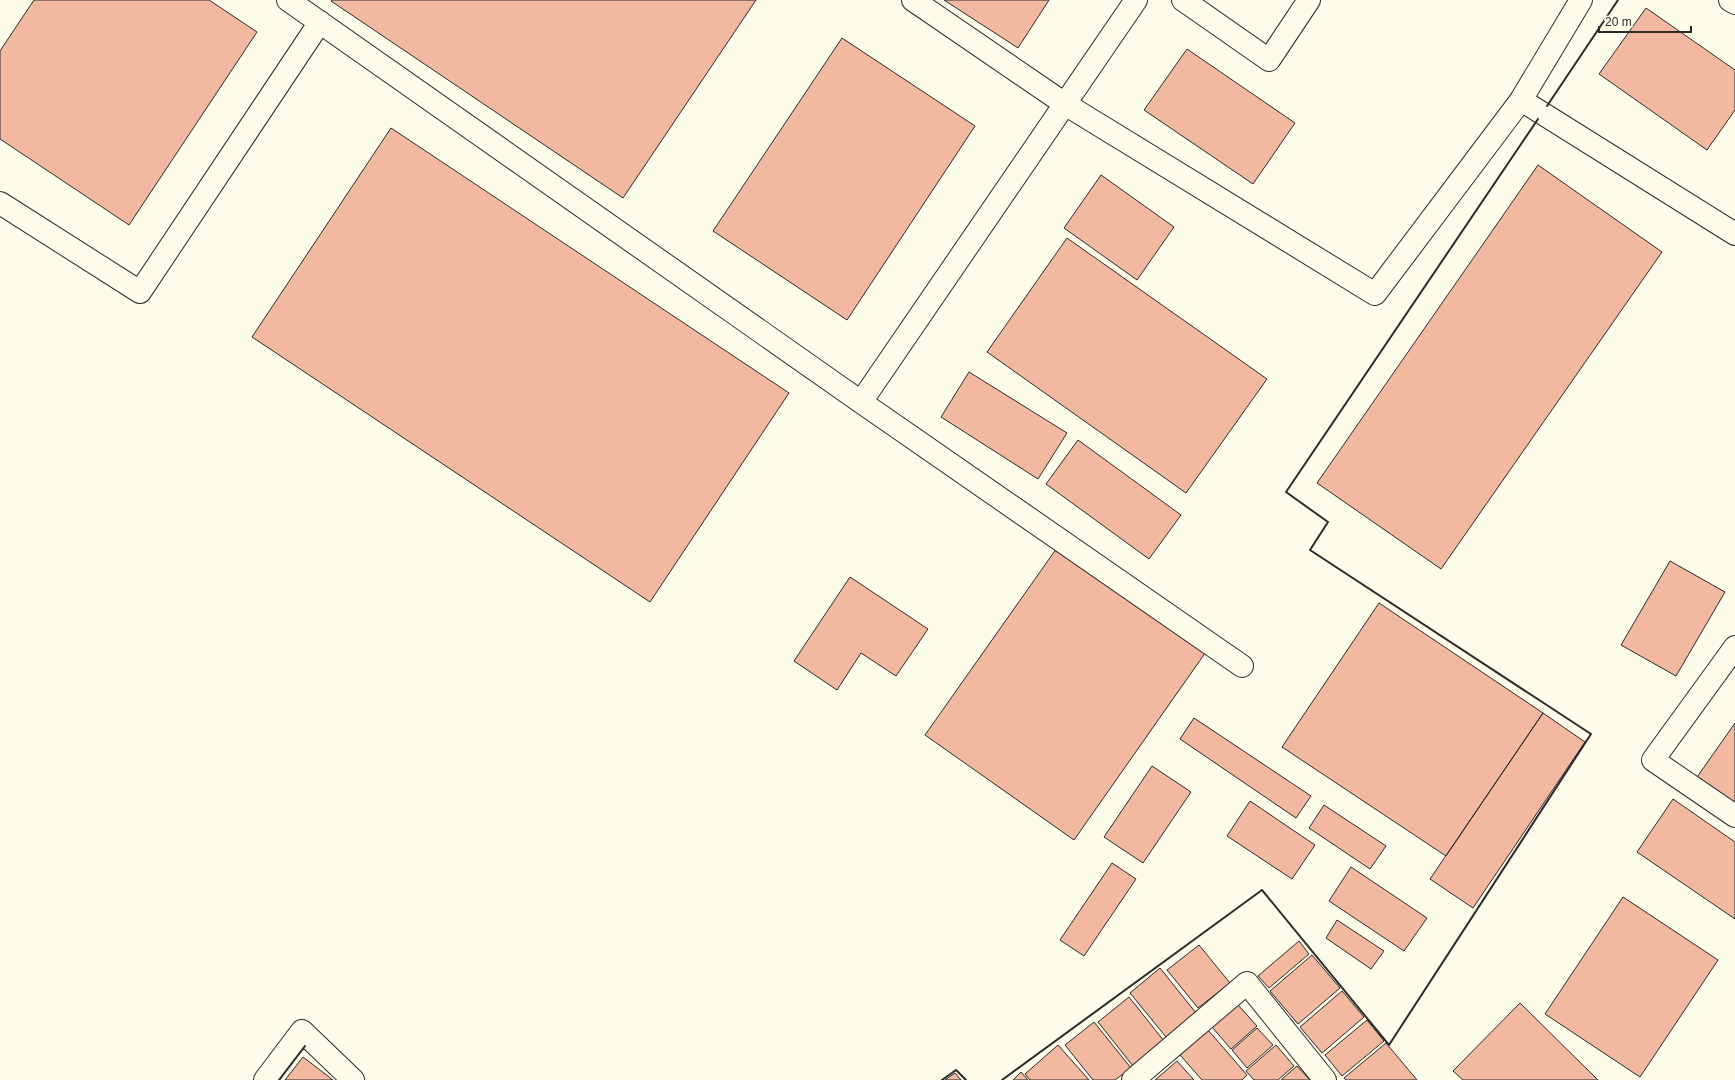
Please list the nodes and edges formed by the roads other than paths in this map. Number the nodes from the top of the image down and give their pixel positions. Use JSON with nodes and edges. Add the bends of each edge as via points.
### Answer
{"nodes":[{"id":1,"x":288,"y":0,"type":"edge"},
{"id":2,"x":913,"y":0,"type":"edge"},
{"id":3,"x":1136,"y":0,"type":"edge"},
{"id":4,"x":1183,"y":0,"type":"edge"},
{"id":5,"x":1309,"y":0,"type":"edge"},
{"id":6,"x":1581,"y":0,"type":"edge"},
{"id":7,"x":1730,"y":0,"type":"edge"},
{"id":8,"x":1735,"y":3,"type":"edge"},
{"id":9,"x":320,"y":22,"type":"junction"},
{"id":10,"x":1521,"y":100,"type":"junction"},
{"id":11,"x":1065,"y":104,"type":"junction"},
{"id":12,"x":0,"y":203,"type":"edge"},
{"id":13,"x":1735,"y":234,"type":"edge"},
{"id":14,"x":861,"y":402,"type":"junction"},
{"id":15,"x":1735,"y":647,"type":"edge"},
{"id":16,"x":1242,"y":666,"type":"dead end"},
{"id":17,"x":1735,"y":816,"type":"edge"},
{"id":18,"x":265,"y":1080,"type":"edge"},
{"id":19,"x":353,"y":1080,"type":"edge"},
{"id":20,"x":1133,"y":1080,"type":"edge"},
{"id":21,"x":1325,"y":1080,"type":"edge"}],
"edges":[{"from":1,"to":9,"type":"street"},
{"from":2,"to":11,"type":"street"},
{"from":3,"to":11,"type":"street"},
{"from":4,"to":5,"type":"street","via":[[1269,60]]},
{"from":6,"to":10,"type":"street"},
{"from":7,"to":8,"type":"street"},
{"from":9,"to":12,"type":"street","via":[[140,292]]},
{"from":9,"to":14,"type":"street"},
{"from":10,"to":11,"type":"street","via":[[1375,294]]},
{"from":10,"to":13,"type":"street"},
{"from":11,"to":14,"type":"street"},
{"from":14,"to":16,"type":"street"},
{"from":15,"to":17,"type":"street","via":[[1653,760]]},
{"from":18,"to":19,"type":"street","via":[[302,1031]]},
{"from":20,"to":21,"type":"street","via":[[1247,983]]}]}
